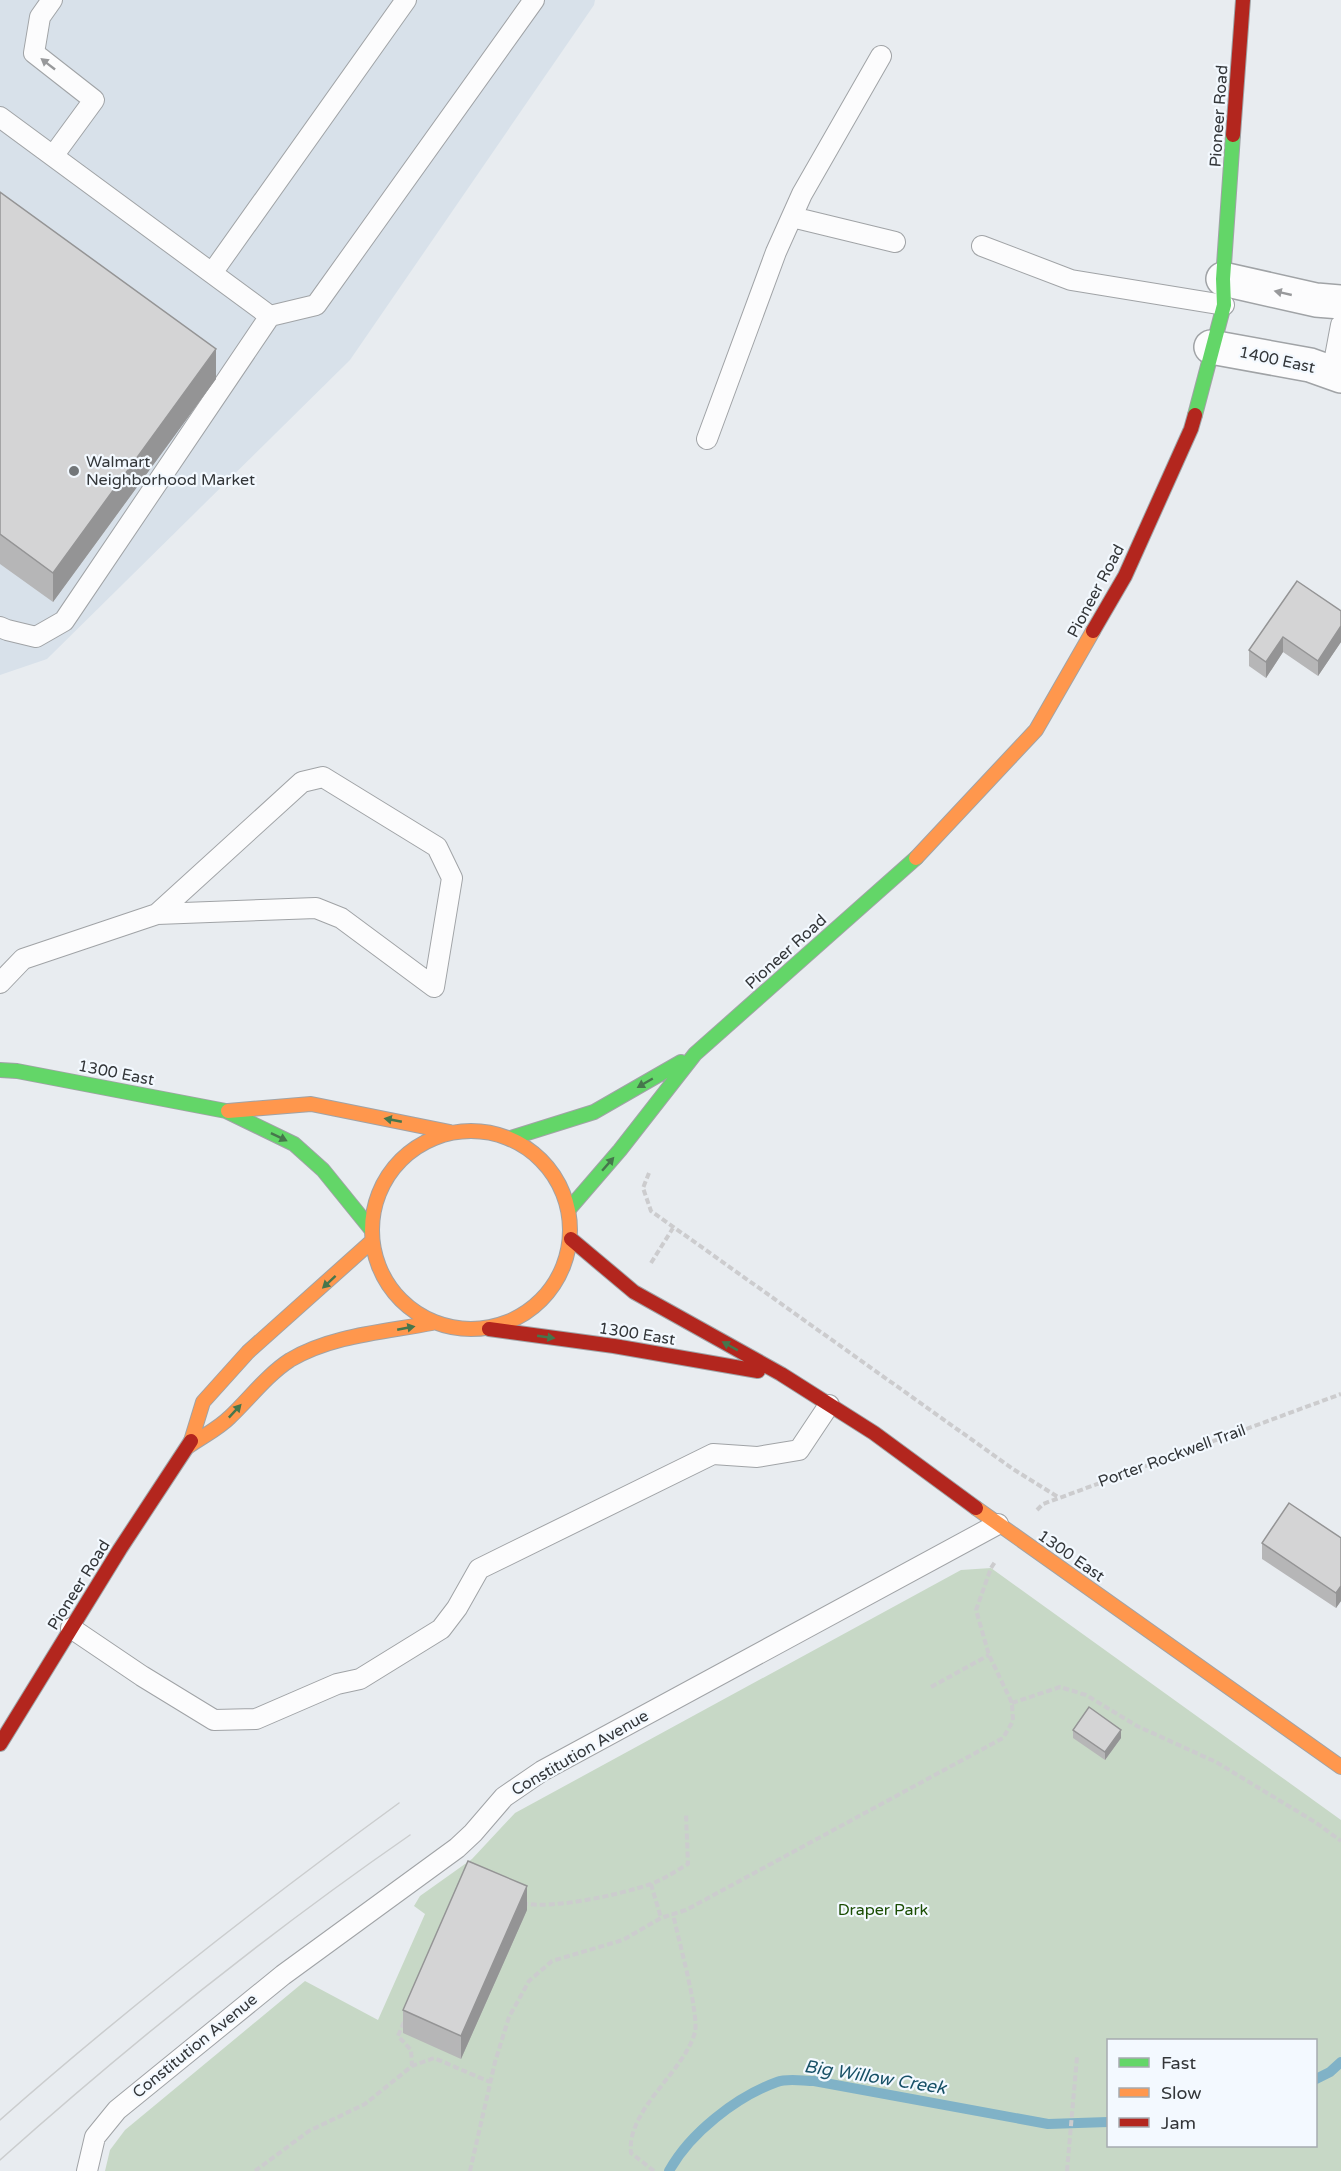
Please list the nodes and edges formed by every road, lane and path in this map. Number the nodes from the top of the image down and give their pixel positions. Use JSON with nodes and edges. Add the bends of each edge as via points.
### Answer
{"nodes":[{"id":1,"x":52,"y":0,"type":"edge"},
{"id":2,"x":406,"y":0,"type":"edge"},
{"id":3,"x":534,"y":0,"type":"edge"},
{"id":4,"x":1243,"y":0,"type":"edge"},
{"id":5,"x":881,"y":56,"type":"dead end"},
{"id":6,"x":0,"y":117,"type":"edge"},
{"id":7,"x":53,"y":156,"type":"junction"},
{"id":8,"x":792,"y":217,"type":"junction"},
{"id":9,"x":895,"y":242,"type":"dead end"},
{"id":10,"x":982,"y":246,"type":"dead end"},
{"id":11,"x":212,"y":273,"type":"junction"},
{"id":12,"x":1224,"y":292,"type":"junction"},
{"id":13,"x":1341,"y":302,"type":"edge"},
{"id":14,"x":270,"y":316,"type":"junction"},
{"id":15,"x":1341,"y":325,"type":"edge"},
{"id":16,"x":1212,"y":347,"type":"junction"},
{"id":17,"x":1336,"y":374,"type":"edge"},
{"id":18,"x":707,"y":439,"type":"dead end"},
{"id":19,"x":0,"y":627,"type":"edge"},
{"id":20,"x":157,"y":914,"type":"junction"},
{"id":21,"x":0,"y":983,"type":"edge"},
{"id":22,"x":695,"y":1054,"type":"junction"},
{"id":23,"x":0,"y":1070,"type":"edge"},
{"id":24,"x":226,"y":1111,"type":"junction"},
{"id":25,"x":450,"y":1132,"type":"junction"},
{"id":26,"x":511,"y":1138,"type":"junction"},
{"id":27,"x":649,"y":1173,"type":"dead end"},
{"id":28,"x":570,"y":1208,"type":"junction"},
{"id":29,"x":673,"y":1228,"type":"junction"},
{"id":30,"x":370,"y":1235,"type":"junction"},
{"id":31,"x":571,"y":1239,"type":"junction"},
{"id":32,"x":651,"y":1263,"type":"dead end"},
{"id":33,"x":432,"y":1323,"type":"junction"},
{"id":34,"x":488,"y":1329,"type":"junction"},
{"id":35,"x":781,"y":1374,"type":"junction"},
{"id":36,"x":1341,"y":1394,"type":"edge"},
{"id":37,"x":829,"y":1405,"type":"junction"},
{"id":38,"x":189,"y":1446,"type":"junction"},
{"id":39,"x":1059,"y":1498,"type":"junction"},
{"id":40,"x":998,"y":1524,"type":"junction"},
{"id":41,"x":1016,"y":1537,"type":"junction"},
{"id":42,"x":71,"y":1628,"type":"junction"},
{"id":43,"x":988,"y":1655,"type":"junction"},
{"id":44,"x":931,"y":1687,"type":"dead end"},
{"id":45,"x":1012,"y":1702,"type":"junction"},
{"id":46,"x":0,"y":1744,"type":"edge"},
{"id":47,"x":1341,"y":1767,"type":"edge"},
{"id":48,"x":686,"y":1814,"type":"dead end"},
{"id":49,"x":1341,"y":1841,"type":"edge"},
{"id":50,"x":651,"y":1884,"type":"junction"},
{"id":51,"x":515,"y":1900,"type":"edge"},
{"id":52,"x":673,"y":1914,"type":"junction"},
{"id":53,"x":661,"y":1918,"type":"junction"},
{"id":54,"x":407,"y":2014,"type":"edge"},
{"id":55,"x":1077,"y":2057,"type":"dead end"},
{"id":56,"x":412,"y":2066,"type":"junction"},
{"id":57,"x":490,"y":2082,"type":"junction"},
{"id":58,"x":87,"y":2171,"type":"edge"},
{"id":59,"x":255,"y":2171,"type":"edge"},
{"id":60,"x":470,"y":2171,"type":"edge"},
{"id":61,"x":654,"y":2171,"type":"edge"},
{"id":62,"x":1067,"y":2171,"type":"edge"}],
"edges":[{"from":7,"to":1,"type":"lane","one_way":true,"via":[[94,100],[34,54],[40,17]]},
{"from":2,"to":11,"type":"lane"},
{"from":3,"to":14,"type":"lane","via":[[316,305]]},
{"from":4,"to":12,"type":"street","name":"Pioneer Road"},
{"from":5,"to":8,"type":"lane"},
{"from":6,"to":7,"type":"lane"},
{"from":7,"to":11,"type":"lane"},
{"from":8,"to":9,"type":"lane"},
{"from":8,"to":18,"type":"lane"},
{"from":10,"to":12,"type":"lane","via":[[1071,280]]},
{"from":11,"to":14,"type":"lane"},
{"from":13,"to":12,"type":"street","one_way":true},
{"from":12,"to":16,"type":"street","name":"Pioneer Road"},
{"from":14,"to":19,"type":"lane","via":[[64,621],[36,637]]},
{"from":15,"to":17,"type":"lane"},
{"from":16,"to":17,"type":"street","name":"1400 East","via":[[1310,365]]},
{"from":16,"to":22,"type":"street","name":"Pioneer Road","via":[[1191,429],[1125,576],[1036,730],[922,853]]},
{"from":20,"to":20,"type":"lane","via":[[316,908],[341,918],[434,987],[452,878],[437,847],[323,777],[302,782]]},
{"from":20,"to":21,"type":"lane","via":[[23,959]]},
{"from":22,"to":26,"type":"street","name":"Pioneer Road","one_way":true,"via":[[594,1112]]},
{"from":28,"to":22,"type":"street","name":"Pioneer Road","one_way":true},
{"from":23,"to":24,"type":"street","name":"1300 East"},
{"from":25,"to":24,"type":"street","name":"1300 East","one_way":true,"via":[[311,1104]]},
{"from":24,"to":30,"type":"street","name":"1300 East","one_way":true,"via":[[294,1144],[323,1170]]},
{"from":25,"to":26,"type":"street","via":[[481,1130]]},
{"from":25,"to":30,"type":"street","via":[[410,1150],[381,1184]]},
{"from":26,"to":28,"type":"street","via":[[536,1153],[555,1175]]},
{"from":27,"to":29,"type":"path","via":[[643,1188],[651,1211]]},
{"from":28,"to":31,"type":"street"},
{"from":29,"to":32,"type":"path"},
{"from":29,"to":39,"type":"path"},
{"from":30,"to":33,"type":"street","via":[[381,1275],[402,1304]]},
{"from":30,"to":38,"type":"street","name":"Pioneer Road","one_way":true,"via":[[326,1284],[226,1374],[203,1402]]},
{"from":31,"to":34,"type":"street","via":[[557,1280],[535,1304],[527,1312]]},
{"from":35,"to":31,"type":"street","name":"1300 East","one_way":true,"via":[[634,1292]]},
{"from":33,"to":34,"type":"street","via":[[459,1330]]},
{"from":38,"to":33,"type":"street","name":"Pioneer Road","one_way":true,"via":[[228,1419],[272,1374],[311,1350]]},
{"from":34,"to":35,"type":"street","name":"1300 East","one_way":true},
{"from":35,"to":37,"type":"street","name":"1300 East"},
{"from":36,"to":39,"type":"path","name":"Porter Rockwell Trail"},
{"from":37,"to":40,"type":"street","name":"1300 East","via":[[874,1433]]},
{"from":37,"to":42,"type":"lane","via":[[799,1450],[757,1457],[713,1454],[479,1569],[441,1629],[360,1679],[337,1684],[256,1719],[214,1719]]},
{"from":38,"to":42,"type":"street","name":"Pioneer Road"},
{"from":39,"to":41,"type":"path","name":"Porter Rockwell Trail","via":[[1043,1504]]},
{"from":40,"to":41,"type":"street","name":"1300 East"},
{"from":40,"to":58,"type":"lane","name":"Constitution Avenue","via":[[542,1771],[504,1797],[456,1848],[283,1975],[117,2110],[95,2137]]},
{"from":41,"to":43,"type":"path","name":"Porter Rockwell Trail","via":[[991,1568],[976,1610]]},
{"from":41,"to":47,"type":"street","name":"1300 East"},
{"from":42,"to":46,"type":"street","name":"Pioneer Road"},
{"from":43,"to":44,"type":"path"},
{"from":43,"to":45,"type":"path","name":"Porter Rockwell Trail"},
{"from":45,"to":49,"type":"path","via":[[1060,1687],[1086,1695],[1137,1726],[1216,1762]]},
{"from":45,"to":52,"type":"path","via":[[1012,1721],[1003,1738]]},
{"from":48,"to":50,"type":"path","via":[[688,1864]]},
{"from":50,"to":51,"type":"path","via":[[605,1897],[548,1904]]},
{"from":50,"to":53,"type":"path"},
{"from":52,"to":53,"type":"path"},
{"from":52,"to":61,"type":"path","via":[[695,2013],[695,2031],[632,2135],[631,2153]]},
{"from":53,"to":57,"type":"path","via":[[623,1940],[552,1961],[530,1981],[509,2017]]},
{"from":54,"to":56,"type":"path","via":[[398,2036],[411,2050]]},
{"from":55,"to":62,"type":"path"},
{"from":56,"to":57,"type":"path","via":[[434,2058]]},
{"from":56,"to":59,"type":"path","via":[[365,2104],[309,2131]]},
{"from":57,"to":60,"type":"path"}]}
